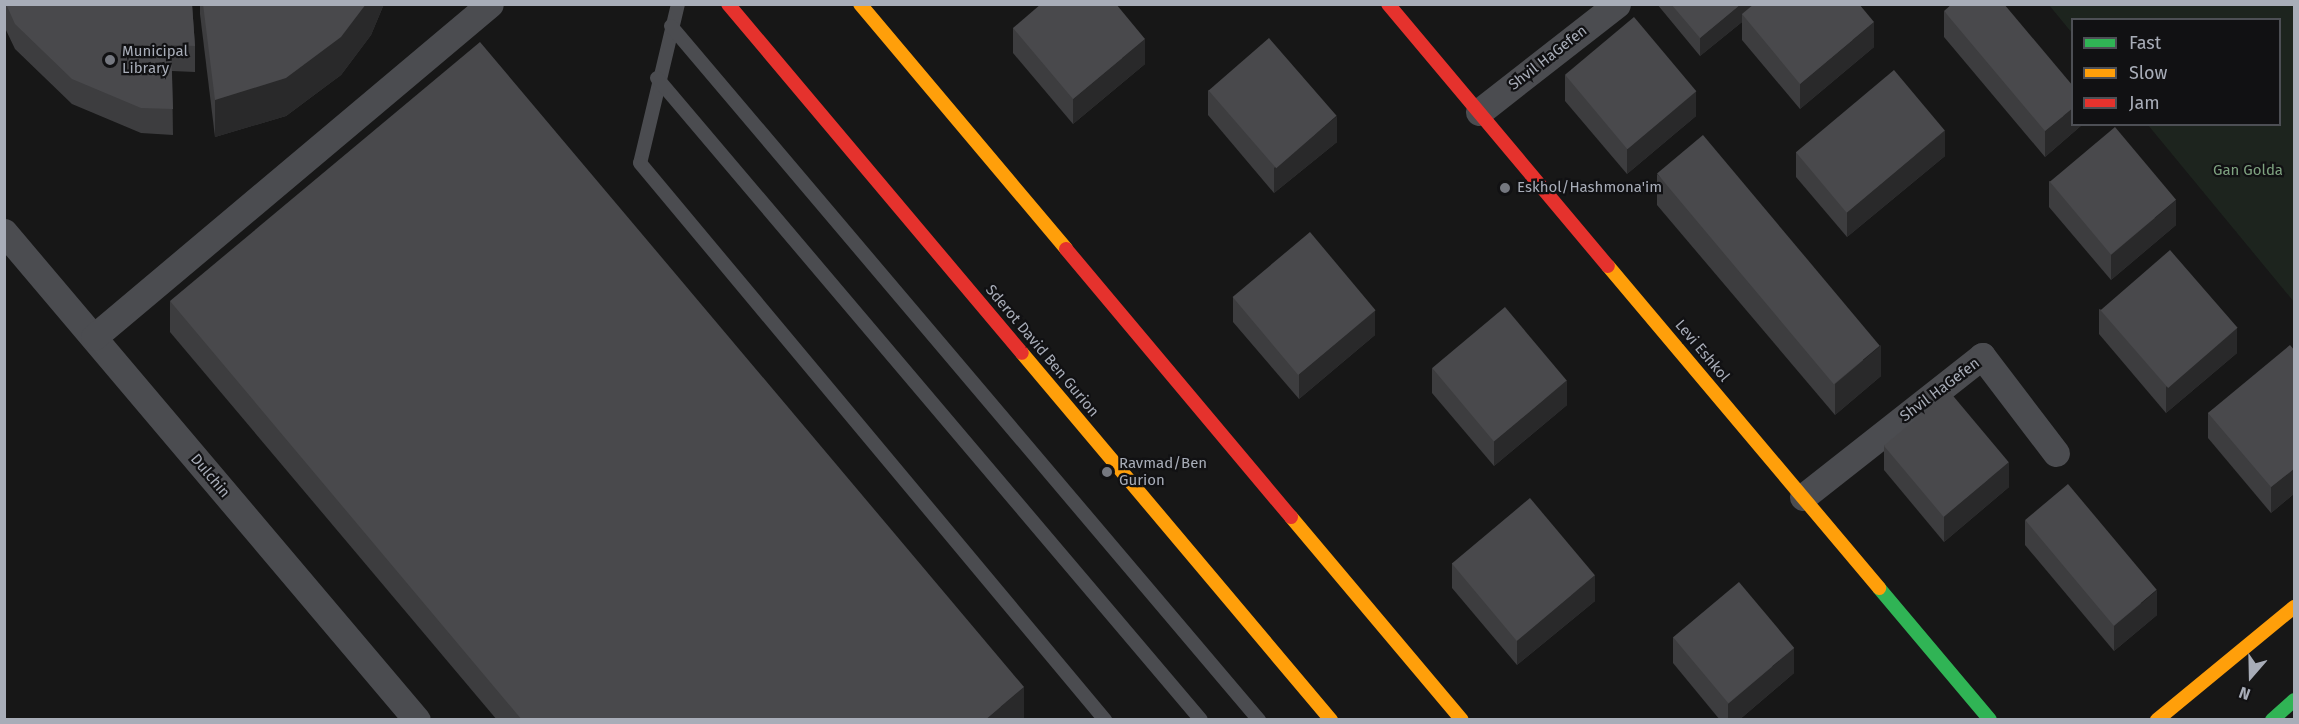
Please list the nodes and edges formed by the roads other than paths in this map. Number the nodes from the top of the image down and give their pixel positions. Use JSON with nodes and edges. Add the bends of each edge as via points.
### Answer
{"nodes":[{"id":1,"x":490,"y":4,"type":"edge"},
{"id":2,"x":678,"y":4,"type":"edge"},
{"id":3,"x":728,"y":4,"type":"edge"},
{"id":4,"x":860,"y":4,"type":"edge"},
{"id":5,"x":1388,"y":4,"type":"edge"},
{"id":6,"x":1617,"y":4,"type":"edge"},
{"id":7,"x":670,"y":26,"type":"junction"},
{"id":8,"x":657,"y":78,"type":"junction"},
{"id":9,"x":1479,"y":112,"type":"junction"},
{"id":10,"x":4,"y":232,"type":"edge"},
{"id":11,"x":94,"y":337,"type":"junction"},
{"id":12,"x":2056,"y":453,"type":"dead end"},
{"id":13,"x":1803,"y":497,"type":"junction"},
{"id":14,"x":2295,"y":607,"type":"edge"},
{"id":15,"x":2295,"y":700,"type":"edge"},
{"id":16,"x":417,"y":720,"type":"edge"},
{"id":17,"x":1105,"y":720,"type":"edge"},
{"id":18,"x":1201,"y":720,"type":"edge"},
{"id":19,"x":1259,"y":720,"type":"edge"},
{"id":20,"x":1331,"y":720,"type":"edge"},
{"id":21,"x":1462,"y":720,"type":"edge"},
{"id":22,"x":1990,"y":720,"type":"edge"},
{"id":23,"x":2157,"y":720,"type":"edge"},
{"id":24,"x":2272,"y":720,"type":"edge"}],
"edges":[{"from":1,"to":11,"type":"street"},
{"from":2,"to":7,"type":"lane"},
{"from":3,"to":20,"type":"main road","name":"Sderot David Ben Gurion"},
{"from":4,"to":21,"type":"main road"},
{"from":5,"to":9,"type":"main road","name":"Levi Eshkol"},
{"from":6,"to":9,"type":"street","name":"Shvil HaGefen"},
{"from":7,"to":8,"type":"lane"},
{"from":7,"to":19,"type":"lane"},
{"from":8,"to":17,"type":"lane","via":[[640,163]]},
{"from":8,"to":18,"type":"lane"},
{"from":9,"to":13,"type":"main road","name":"Levi Eshkol"},
{"from":10,"to":11,"type":"street","name":"Dulchin"},
{"from":11,"to":16,"type":"street","name":"Dulchin"},
{"from":12,"to":13,"type":"street","name":"Shvil HaGefen","via":[[1982,356]]},
{"from":13,"to":22,"type":"main road","name":"Levi Eshkol"},
{"from":14,"to":23,"type":"main road"},
{"from":15,"to":24,"type":"main road"}]}
